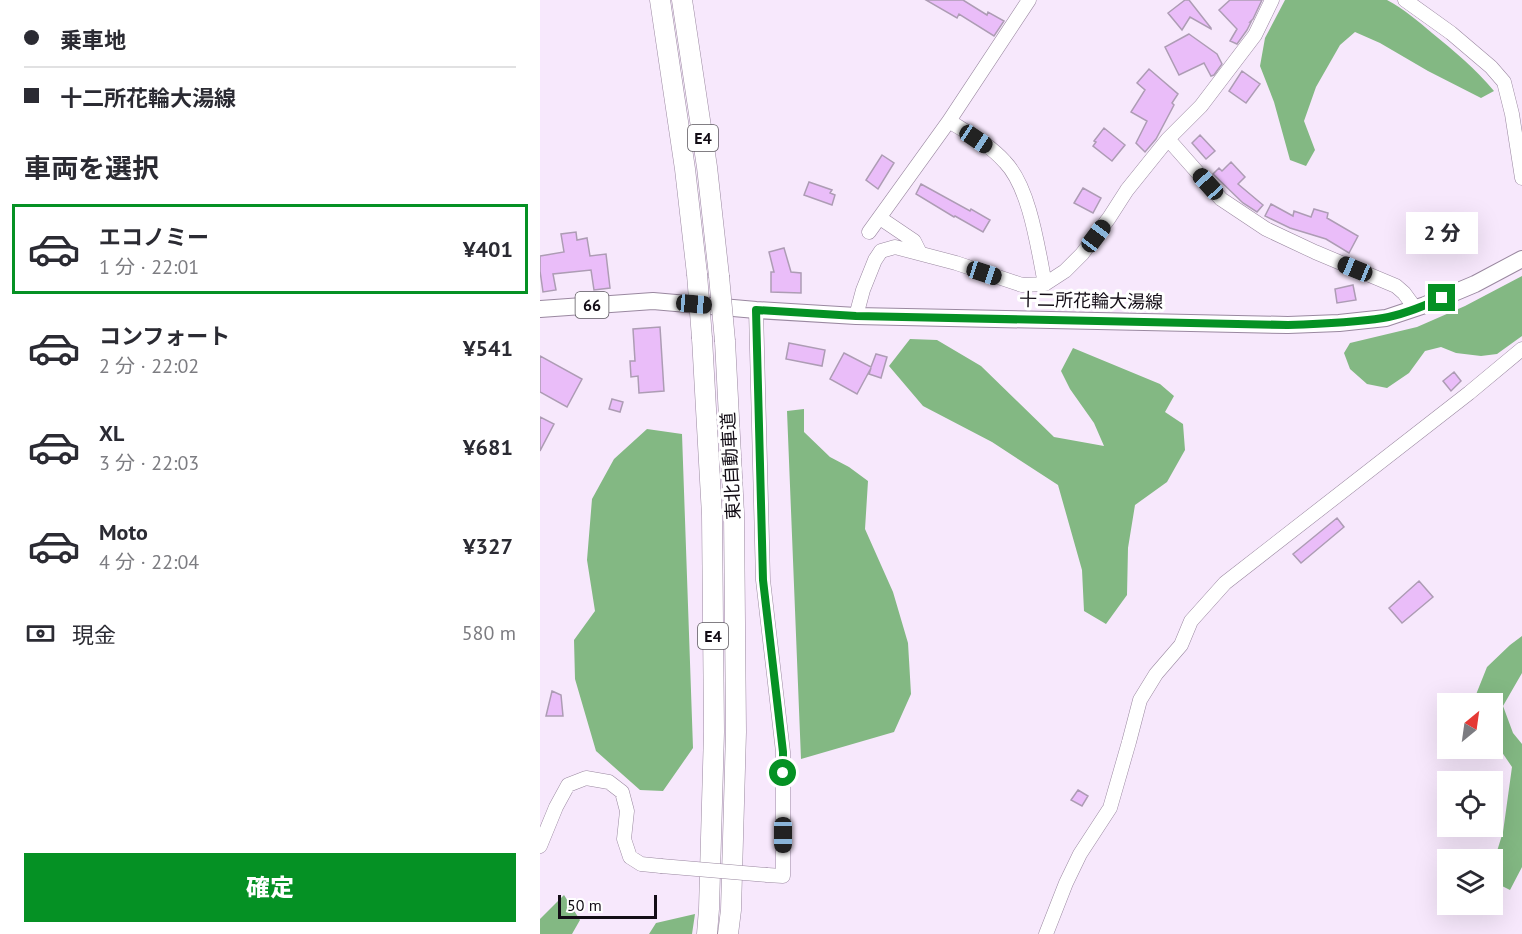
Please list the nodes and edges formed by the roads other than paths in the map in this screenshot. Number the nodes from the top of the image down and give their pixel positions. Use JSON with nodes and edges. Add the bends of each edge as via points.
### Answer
{"nodes":[{"id":1,"x":660,"y":0,"type":"edge"},
{"id":2,"x":682,"y":0,"type":"edge"},
{"id":3,"x":1029,"y":0,"type":"edge"},
{"id":4,"x":1272,"y":0,"type":"edge"},
{"id":5,"x":1405,"y":0,"type":"edge"},
{"id":6,"x":949,"y":121,"type":"junction"},
{"id":7,"x":1168,"y":140,"type":"junction"},
{"id":8,"x":1522,"y":178,"type":"edge"},
{"id":9,"x":880,"y":218,"type":"junction"},
{"id":10,"x":869,"y":232,"type":"dead end"},
{"id":11,"x":920,"y":253,"type":"junction"},
{"id":12,"x":1522,"y":259,"type":"edge"},
{"id":13,"x":1045,"y":284,"type":"junction"},
{"id":14,"x":1415,"y":308,"type":"junction"},
{"id":15,"x":756,"y":310,"type":"junction"},
{"id":16,"x":541,"y":311,"type":"edge"},
{"id":17,"x":856,"y":316,"type":"junction"},
{"id":18,"x":1522,"y":349,"type":"edge"},
{"id":19,"x":1516,"y":363,"type":"edge"},
{"id":20,"x":540,"y":846,"type":"edge"},
{"id":21,"x":707,"y":934,"type":"edge"},
{"id":22,"x":729,"y":934,"type":"edge"},
{"id":23,"x":1046,"y":934,"type":"edge"}],
"edges":[{"from":1,"to":21,"type":"highway","name":"東北自動車道","number":"E4","bridge":true,"via":[[697,274],[712,515],[714,732]]},
{"from":2,"to":22,"type":"highway","name":"東北自動車道","number":"E4","bridge":true,"via":[[719,276],[734,514],[736,732]]},
{"from":3,"to":6,"type":"street"},
{"from":4,"to":7,"type":"street","via":[[1255,35],[1201,106]]},
{"from":5,"to":8,"type":"street","via":[[1451,33],[1504,82]]},
{"from":6,"to":9,"type":"street"},
{"from":6,"to":13,"type":"street","via":[[1006,162],[1020,184],[1032,217]]},
{"from":7,"to":13,"type":"street","via":[[1082,254]]},
{"from":7,"to":14,"type":"street","via":[[1221,199],[1266,229],[1396,286]]},
{"from":9,"to":10,"type":"street"},
{"from":9,"to":11,"type":"street","via":[[914,242]]},
{"from":11,"to":13,"type":"street","via":[[1022,285]]},
{"from":11,"to":17,"type":"street","via":[[895,247],[881,251]]},
{"from":12,"to":14,"type":"main road","name":"十二所花輪大湯線","number":"66","via":[[1475,284]]},
{"from":14,"to":17,"type":"main road","name":"十二所花輪大湯線","number":"66","via":[[1386,318],[1288,325]]},
{"from":15,"to":16,"type":"main road","name":"十二所花輪大湯線","number":"66","via":[[653,301]]},
{"from":15,"to":17,"type":"main road","name":"十二所花輪大湯線","number":"66"},
{"from":15,"to":20,"type":"street","bridge":true,"via":[[763,580],[783,752],[783,876],[641,864],[630,857],[624,839],[627,810],[622,792],[609,782],[586,778],[568,785]]},
{"from":18,"to":19,"type":"street"},
{"from":19,"to":23,"type":"street","via":[[1469,393],[1225,583],[1191,621],[1181,645],[1140,700],[1110,808],[1065,883]]}]}
